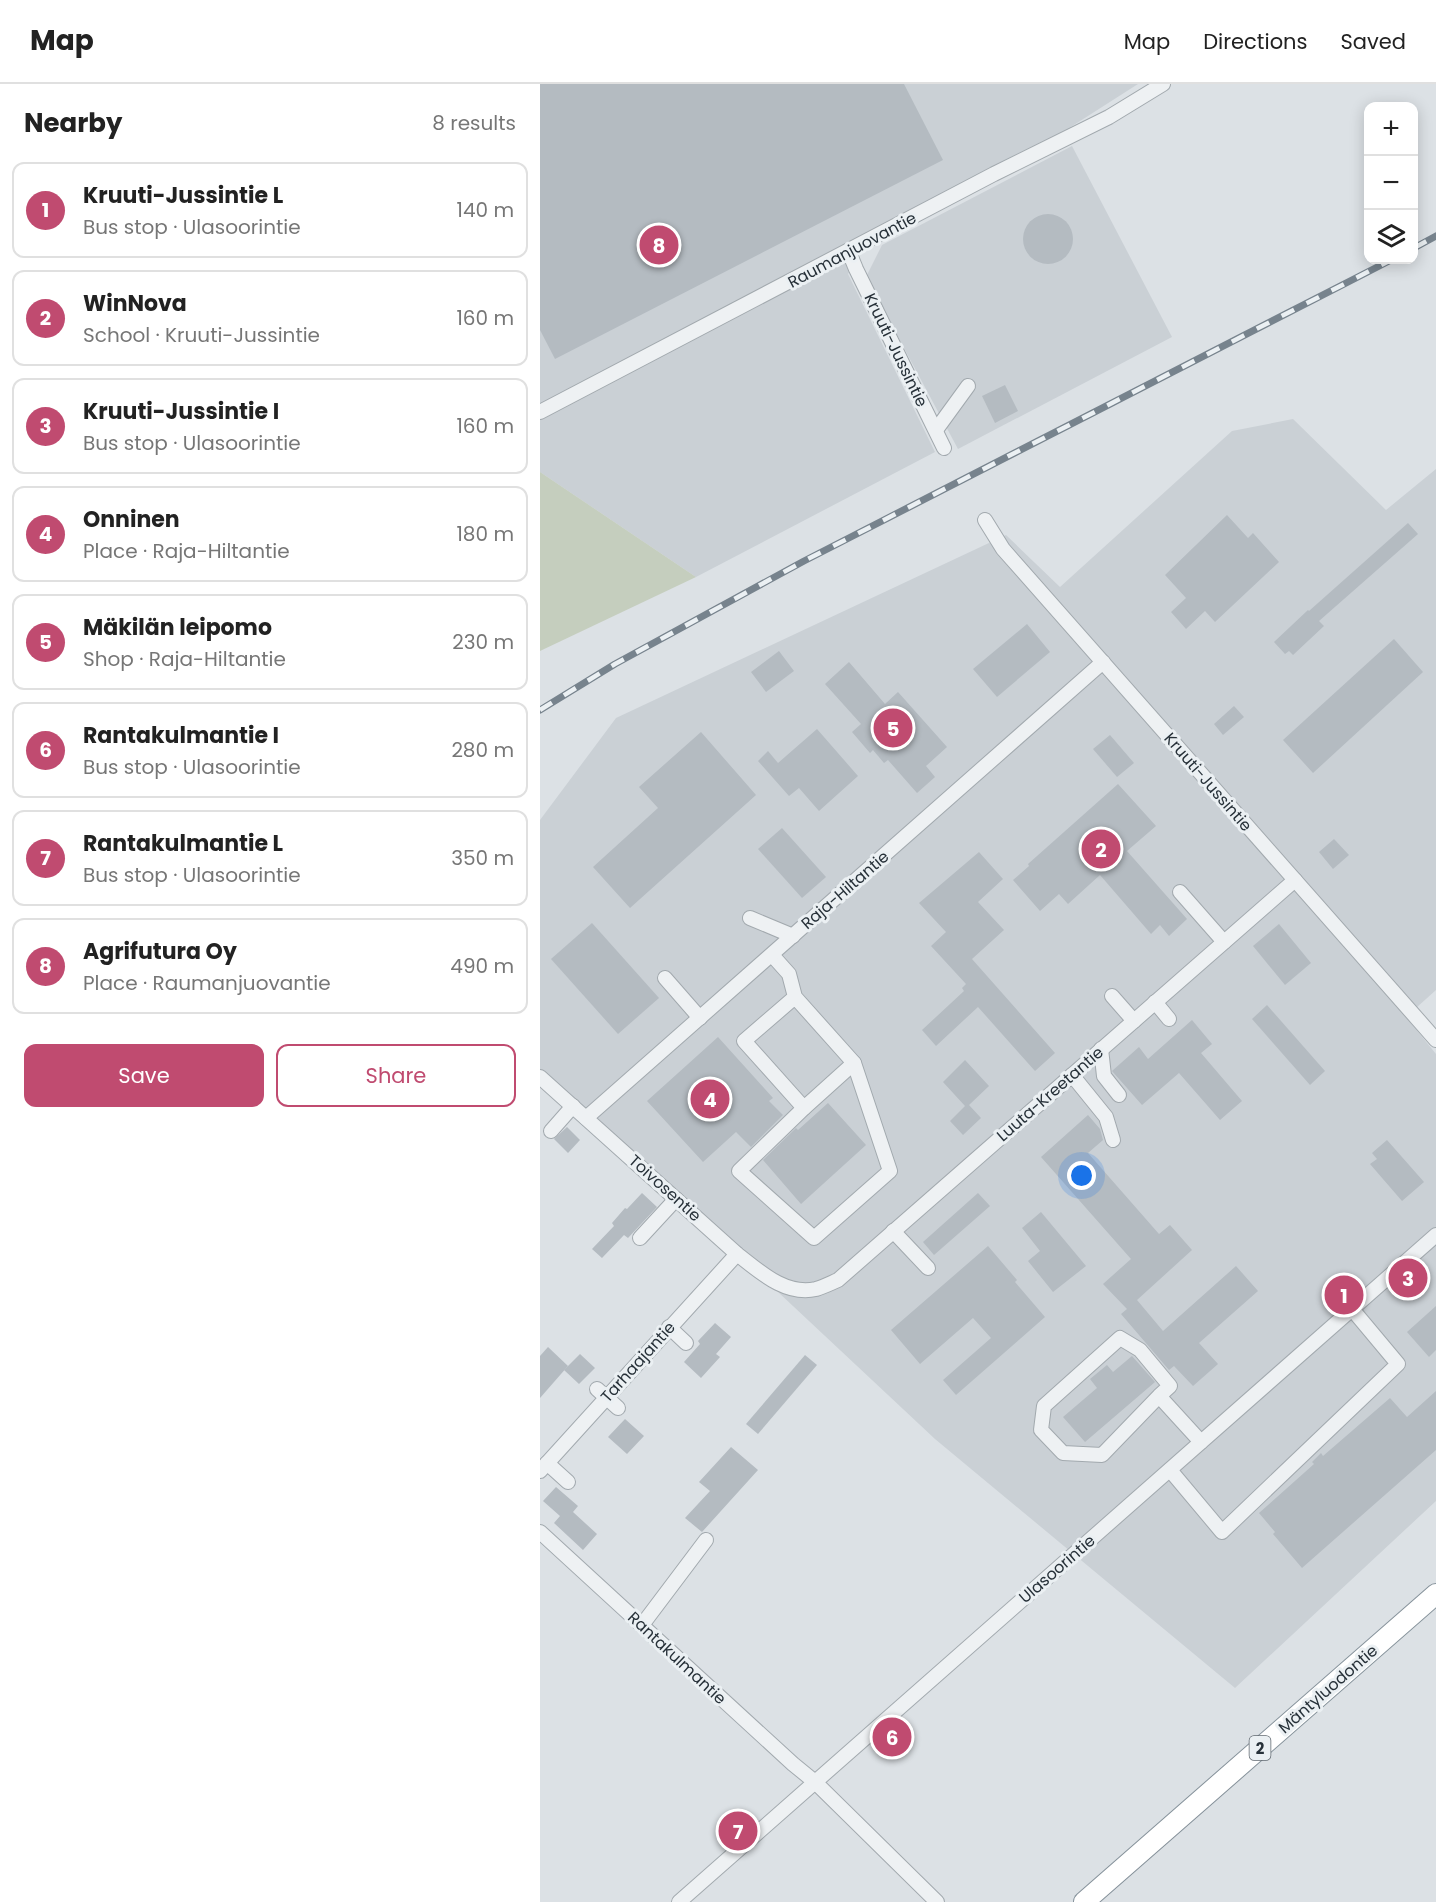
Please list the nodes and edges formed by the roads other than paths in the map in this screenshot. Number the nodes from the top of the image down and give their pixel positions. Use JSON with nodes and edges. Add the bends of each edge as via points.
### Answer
{"nodes":[{"id":1,"x":1163,"y":84,"type":"edge"},
{"id":2,"x":849,"y":252,"type":"junction"},
{"id":3,"x":968,"y":386,"type":"dead end"},
{"id":4,"x":540,"y":412,"type":"edge"},
{"id":5,"x":936,"y":430,"type":"junction"},
{"id":6,"x":944,"y":448,"type":"dead end"},
{"id":7,"x":985,"y":520,"type":"dead end"},
{"id":8,"x":1103,"y":662,"type":"junction"},
{"id":9,"x":1295,"y":880,"type":"junction"},
{"id":10,"x":1180,"y":892,"type":"dead end"},
{"id":11,"x":750,"y":918,"type":"dead end"},
{"id":12,"x":793,"y":936,"type":"junction"},
{"id":13,"x":1224,"y":942,"type":"junction"},
{"id":14,"x":772,"y":955,"type":"junction"},
{"id":15,"x":665,"y":978,"type":"dead end"},
{"id":16,"x":1112,"y":996,"type":"dead end"},
{"id":17,"x":795,"y":998,"type":"junction"},
{"id":18,"x":1155,"y":1002,"type":"junction"},
{"id":19,"x":700,"y":1018,"type":"junction"},
{"id":20,"x":1169,"y":1019,"type":"dead end"},
{"id":21,"x":1134,"y":1021,"type":"junction"},
{"id":22,"x":1436,"y":1040,"type":"edge"},
{"id":23,"x":1101,"y":1049,"type":"junction"},
{"id":24,"x":854,"y":1063,"type":"junction"},
{"id":25,"x":1072,"y":1075,"type":"junction"},
{"id":26,"x":540,"y":1077,"type":"edge"},
{"id":27,"x":1119,"y":1095,"type":"dead end"},
{"id":28,"x":573,"y":1106,"type":"junction"},
{"id":29,"x":804,"y":1108,"type":"junction"},
{"id":30,"x":586,"y":1118,"type":"junction"},
{"id":31,"x":551,"y":1131,"type":"dead end"},
{"id":32,"x":1113,"y":1140,"type":"dead end"},
{"id":33,"x":676,"y":1199,"type":"junction"},
{"id":34,"x":893,"y":1231,"type":"junction"},
{"id":35,"x":1436,"y":1235,"type":"edge"},
{"id":36,"x":640,"y":1238,"type":"dead end"},
{"id":37,"x":737,"y":1254,"type":"junction"},
{"id":38,"x":928,"y":1268,"type":"dead end"},
{"id":39,"x":796,"y":1290,"type":"joint"},
{"id":40,"x":1352,"y":1309,"type":"junction"},
{"id":41,"x":669,"y":1328,"type":"junction"},
{"id":42,"x":686,"y":1343,"type":"dead end"},
{"id":43,"x":602,"y":1393,"type":"junction"},
{"id":44,"x":1159,"y":1396,"type":"junction"},
{"id":45,"x":618,"y":1408,"type":"dead end"},
{"id":46,"x":1201,"y":1442,"type":"junction"},
{"id":47,"x":543,"y":1467,"type":"edge"},
{"id":48,"x":1170,"y":1470,"type":"junction"},
{"id":49,"x":568,"y":1482,"type":"dead end"},
{"id":50,"x":540,"y":1532,"type":"edge"},
{"id":51,"x":706,"y":1540,"type":"dead end"},
{"id":52,"x":1436,"y":1594,"type":"edge"},
{"id":53,"x":642,"y":1625,"type":"junction"},
{"id":54,"x":815,"y":1782,"type":"junction"},
{"id":55,"x":679,"y":1902,"type":"edge"},
{"id":56,"x":937,"y":1902,"type":"edge"},
{"id":57,"x":1084,"y":1902,"type":"edge"}],
"edges":[{"from":1,"to":2,"type":"street","name":"Raumanjuovantie","via":[[1109,117]]},
{"from":2,"to":4,"type":"street","name":"Raumanjuovantie"},
{"from":2,"to":5,"type":"street","name":"Kruuti-Jussintie"},
{"from":3,"to":5,"type":"street"},
{"from":5,"to":6,"type":"street","name":"Kruuti-Jussintie"},
{"from":7,"to":8,"type":"street","name":"Kruuti-Jussintie","via":[[1003,549]]},
{"from":8,"to":9,"type":"street","name":"Kruuti-Jussintie"},
{"from":8,"to":12,"type":"street","name":"Raja-Hiltantie"},
{"from":9,"to":13,"type":"street","name":"Luuta-Kreetantie"},
{"from":9,"to":22,"type":"street","name":"Kruuti-Jussintie"},
{"from":10,"to":13,"type":"street"},
{"from":11,"to":12,"type":"street"},
{"from":12,"to":14,"type":"street","name":"Raja-Hiltantie"},
{"from":13,"to":18,"type":"street","name":"Luuta-Kreetantie"},
{"from":14,"to":17,"type":"street","via":[[789,974]]},
{"from":14,"to":19,"type":"street","name":"Raja-Hiltantie"},
{"from":15,"to":19,"type":"street"},
{"from":16,"to":21,"type":"street"},
{"from":17,"to":24,"type":"street"},
{"from":17,"to":29,"type":"street","via":[[744,1041]]},
{"from":18,"to":20,"type":"street"},
{"from":18,"to":21,"type":"street","name":"Luuta-Kreetantie"},
{"from":19,"to":30,"type":"street","name":"Raja-Hiltantie"},
{"from":21,"to":23,"type":"street","name":"Luuta-Kreetantie"},
{"from":23,"to":25,"type":"street","name":"Luuta-Kreetantie"},
{"from":23,"to":27,"type":"street","via":[[1104,1077]]},
{"from":24,"to":29,"type":"street"},
{"from":24,"to":29,"type":"street","via":[[890,1171],[814,1238],[738,1171]]},
{"from":25,"to":32,"type":"street","via":[[1106,1117]]},
{"from":25,"to":34,"type":"street","name":"Luuta-Kreetantie"},
{"from":26,"to":28,"type":"street","name":"Toivosentie"},
{"from":28,"to":30,"type":"street","name":"Toivosentie"},
{"from":28,"to":31,"type":"street"},
{"from":30,"to":33,"type":"street","name":"Toivosentie"},
{"from":33,"to":36,"type":"street"},
{"from":33,"to":37,"type":"street","name":"Toivosentie"},
{"from":34,"to":38,"type":"street"},
{"from":34,"to":39,"type":"street","name":"Luuta-Kreetantie","via":[[838,1280],[815,1289]]},
{"from":35,"to":40,"type":"street","name":"Ulasoorintie"},
{"from":37,"to":39,"type":"street","name":"Toivosentie","via":[[772,1280]]},
{"from":37,"to":41,"type":"street","name":"Tarhaajantie"},
{"from":40,"to":46,"type":"street","name":"Ulasoorintie"},
{"from":40,"to":48,"type":"street","via":[[1398,1364],[1222,1532]]},
{"from":41,"to":42,"type":"street"},
{"from":41,"to":43,"type":"street","name":"Tarhaajantie"},
{"from":43,"to":45,"type":"street"},
{"from":43,"to":47,"type":"street","name":"Tarhaajantie"},
{"from":44,"to":44,"type":"street","via":[[1102,1455],[1063,1453],[1041,1430],[1044,1406],[1120,1338],[1140,1350],[1170,1386]]},
{"from":44,"to":46,"type":"street"},
{"from":46,"to":48,"type":"street","name":"Ulasoorintie"},
{"from":47,"to":49,"type":"street"},
{"from":48,"to":54,"type":"street","name":"Ulasoorintie"},
{"from":50,"to":53,"type":"street","name":"Rantakulmantie"},
{"from":51,"to":53,"type":"street"},
{"from":52,"to":57,"type":"highway","name":"Mäntyluodontie","number":"2"},
{"from":53,"to":54,"type":"street","name":"Rantakulmantie"},
{"from":54,"to":55,"type":"street","name":"Ulasoorintie"},
{"from":54,"to":56,"type":"street","name":"Rantakulmantie"}]}
